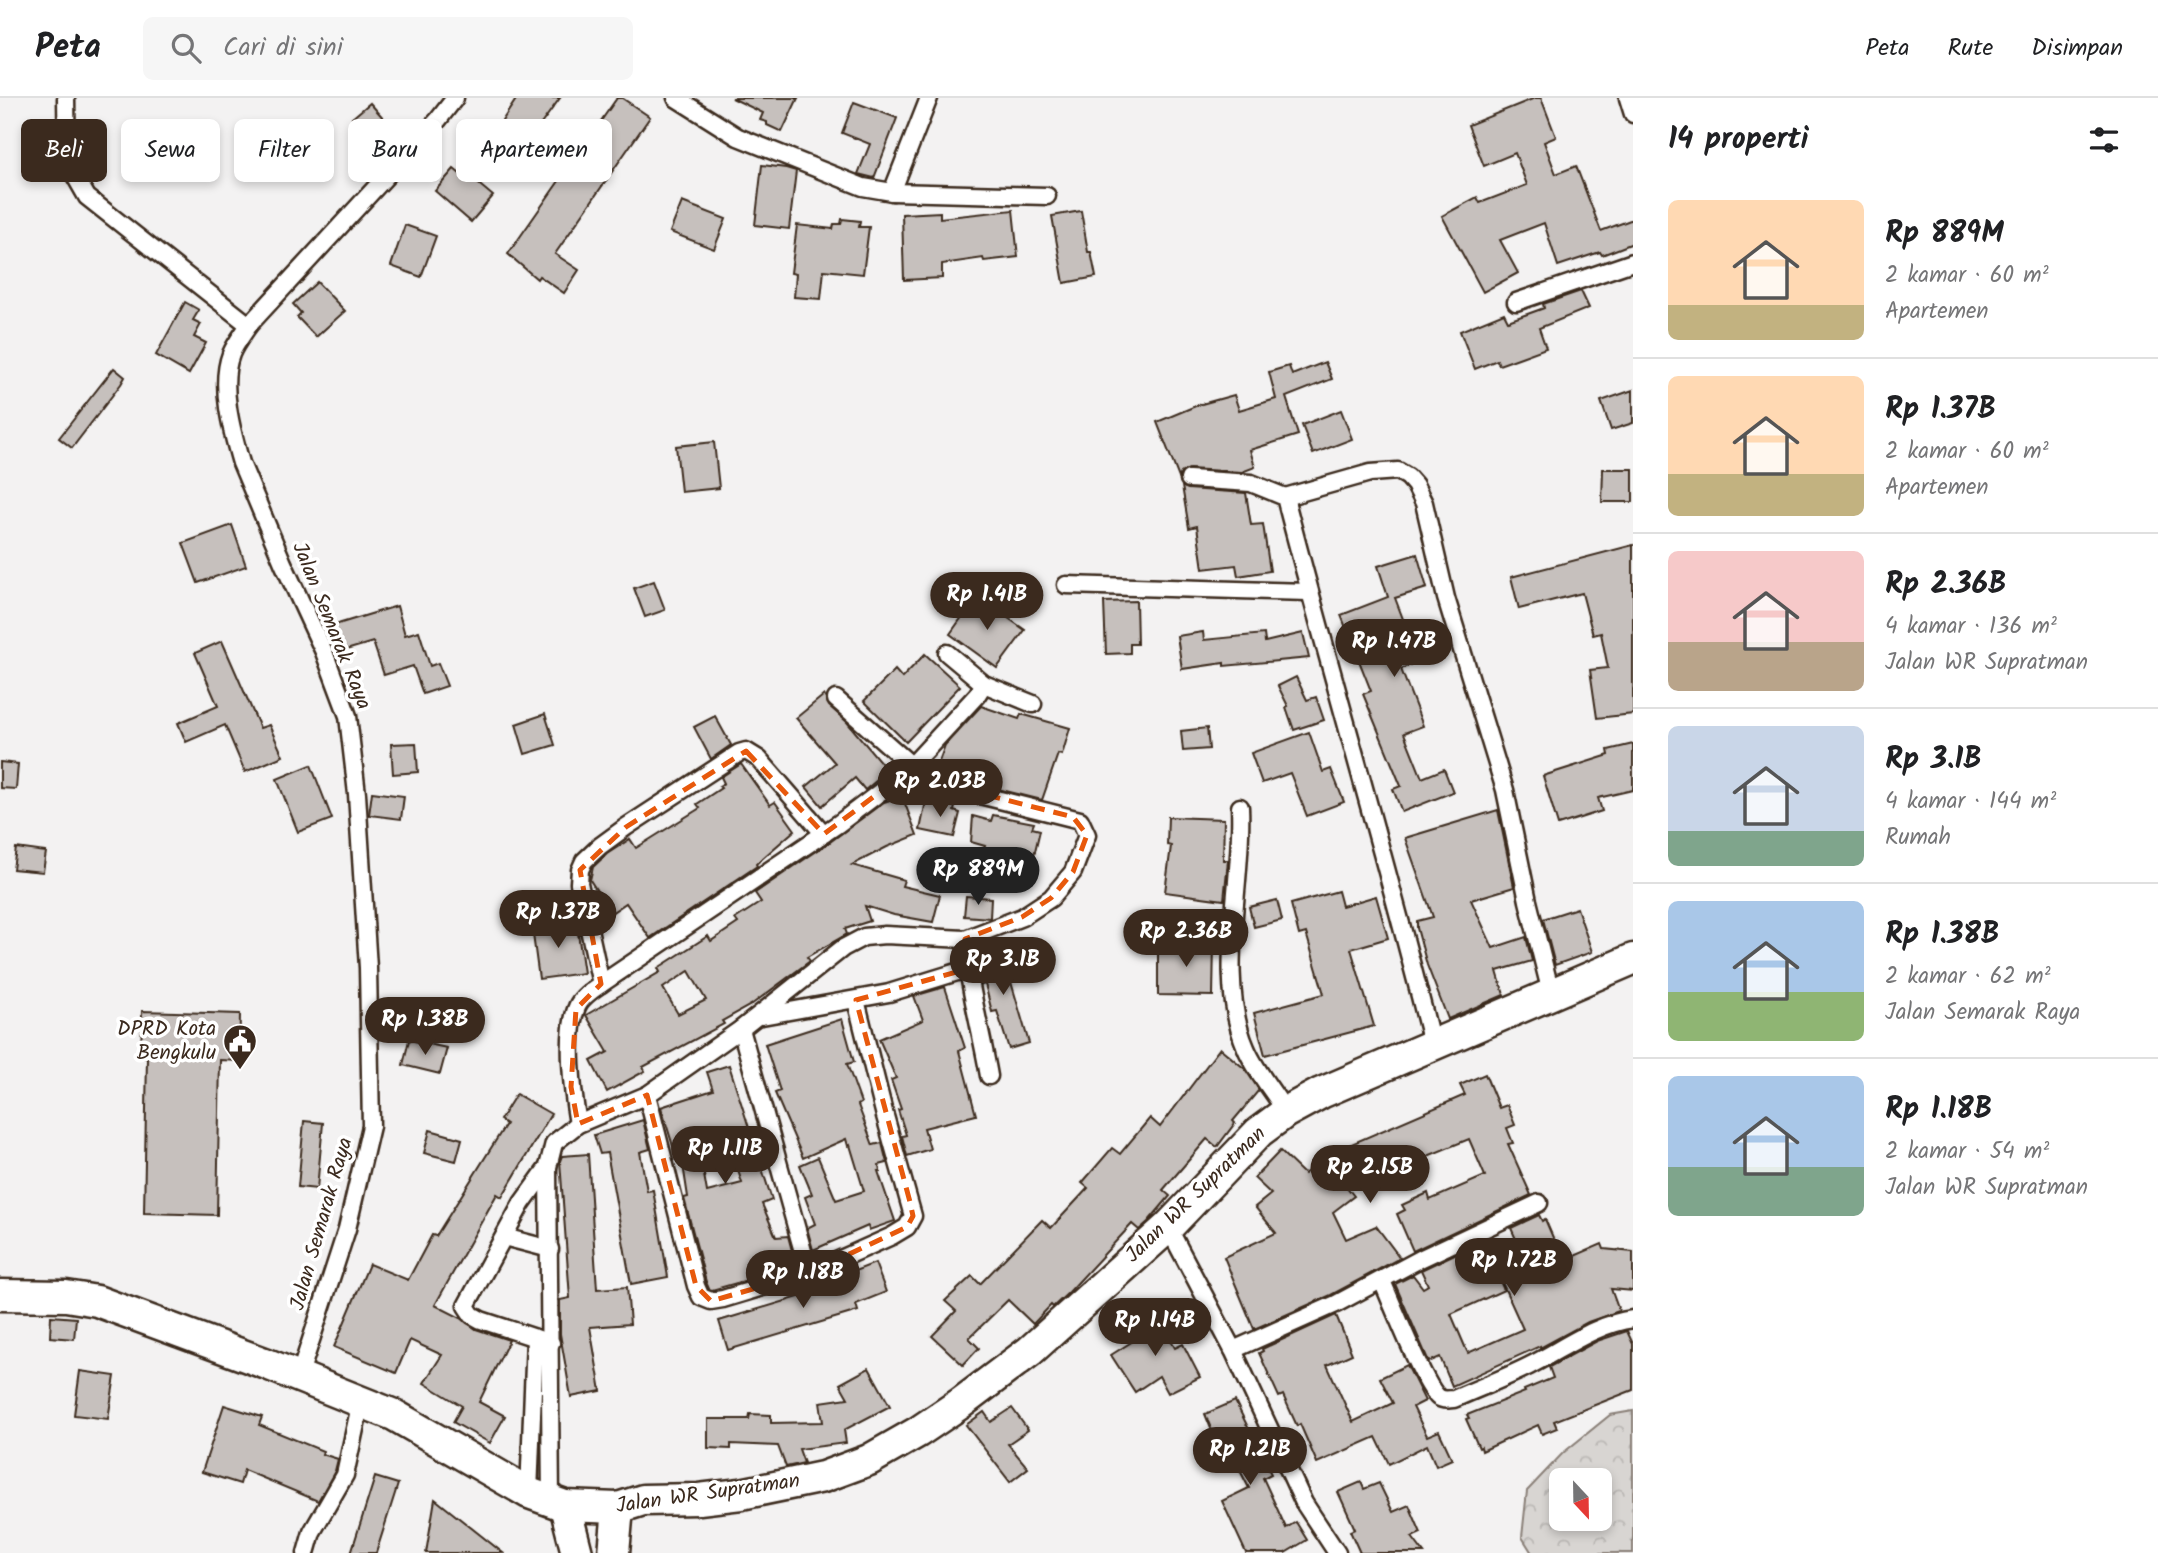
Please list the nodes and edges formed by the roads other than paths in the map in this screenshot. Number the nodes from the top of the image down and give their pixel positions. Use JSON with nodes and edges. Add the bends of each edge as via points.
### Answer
{"nodes":[{"id":1,"x":66,"y":98,"type":"edge"},
{"id":2,"x":455,"y":98,"type":"edge"},
{"id":3,"x":676,"y":98,"type":"edge"},
{"id":4,"x":929,"y":98,"type":"edge"},
{"id":5,"x":1628,"y":98,"type":"edge"},
{"id":6,"x":1633,"y":114,"type":"edge"},
{"id":7,"x":892,"y":192,"type":"junction"},
{"id":8,"x":1048,"y":196,"type":"dead end"},
{"id":9,"x":1633,"y":262,"type":"edge"},
{"id":10,"x":1516,"y":302,"type":"dead end"},
{"id":11,"x":249,"y":325,"type":"junction"},
{"id":12,"x":1189,"y":480,"type":"dead end"},
{"id":13,"x":1285,"y":497,"type":"junction"},
{"id":14,"x":1066,"y":585,"type":"dead end"},
{"id":15,"x":1309,"y":592,"type":"junction"},
{"id":16,"x":947,"y":653,"type":"dead end"},
{"id":17,"x":984,"y":684,"type":"junction"},
{"id":18,"x":836,"y":699,"type":"dead end"},
{"id":19,"x":1033,"y":704,"type":"dead end"},
{"id":20,"x":908,"y":770,"type":"junction"},
{"id":21,"x":1240,"y":807,"type":"dead end"},
{"id":22,"x":824,"y":834,"type":"junction"},
{"id":23,"x":965,"y":939,"type":"junction"},
{"id":24,"x":1633,"y":959,"type":"edge"},
{"id":25,"x":967,"y":969,"type":"junction"},
{"id":26,"x":601,"y":984,"type":"junction"},
{"id":27,"x":1551,"y":993,"type":"junction"},
{"id":28,"x":856,"y":1000,"type":"junction"},
{"id":29,"x":759,"y":1016,"type":"junction"},
{"id":30,"x":741,"y":1029,"type":"junction"},
{"id":31,"x":1432,"y":1044,"type":"junction"},
{"id":32,"x":989,"y":1076,"type":"dead end"},
{"id":33,"x":647,"y":1095,"type":"junction"},
{"id":34,"x":1286,"y":1112,"type":"junction"},
{"id":35,"x":578,"y":1124,"type":"junction"},
{"id":36,"x":548,"y":1167,"type":"junction"},
{"id":37,"x":1539,"y":1203,"type":"dead end"},
{"id":38,"x":1168,"y":1227,"type":"junction"},
{"id":39,"x":504,"y":1237,"type":"junction"},
{"id":40,"x":550,"y":1249,"type":"junction"},
{"id":41,"x":809,"y":1273,"type":"junction"},
{"id":42,"x":1382,"y":1281,"type":"junction"},
{"id":43,"x":0,"y":1294,"type":"edge"},
{"id":44,"x":1633,"y":1319,"type":"edge"},
{"id":45,"x":535,"y":1338,"type":"junction"},
{"id":46,"x":551,"y":1343,"type":"junction"},
{"id":47,"x":1233,"y":1350,"type":"junction"},
{"id":48,"x":299,"y":1377,"type":"junction"},
{"id":49,"x":361,"y":1401,"type":"junction"},
{"id":50,"x":548,"y":1500,"type":"junction"},
{"id":51,"x":618,"y":1508,"type":"junction"},
{"id":52,"x":306,"y":1553,"type":"edge"},
{"id":53,"x":577,"y":1553,"type":"edge"},
{"id":54,"x":614,"y":1553,"type":"edge"},
{"id":55,"x":1337,"y":1553,"type":"edge"}],
"edges":[{"from":1,"to":11,"type":"street","via":[[67,162],[87,197]]},
{"from":2,"to":11,"type":"street","name":"Jalan Semarak Raya"},
{"from":3,"to":7,"type":"street","via":[[738,137],[863,187]]},
{"from":4,"to":7,"type":"street"},
{"from":5,"to":6,"type":"street"},
{"from":7,"to":8,"type":"street"},
{"from":9,"to":10,"type":"street"},
{"from":11,"to":48,"type":"street","name":"Jalan Semarak Raya","via":[[231,355],[226,391],[231,430],[348,716],[368,968],[371,1126],[347,1229]]},
{"from":12,"to":13,"type":"street","via":[[1251,483]]},
{"from":13,"to":15,"type":"street"},
{"from":13,"to":27,"type":"street","via":[[1370,473],[1398,471],[1415,485],[1424,503],[1446,598],[1505,790]]},
{"from":14,"to":15,"type":"street"},
{"from":15,"to":31,"type":"street"},
{"from":16,"to":17,"type":"street"},
{"from":17,"to":19,"type":"street"},
{"from":17,"to":20,"type":"street"},
{"from":18,"to":20,"type":"street"},
{"from":20,"to":22,"type":"street"},
{"from":20,"to":23,"type":"street","via":[[919,780],[1073,817],[1084,826],[1087,835],[1073,872],[1051,898],[1022,917]]},
{"from":21,"to":34,"type":"street","via":[[1233,992],[1246,1049]]},
{"from":22,"to":26,"type":"street"},
{"from":22,"to":26,"type":"street","via":[[759,759],[746,751],[626,827],[600,846],[580,870]]},
{"from":23,"to":25,"type":"street"},
{"from":23,"to":29,"type":"street","via":[[864,937],[843,948]]},
{"from":24,"to":27,"type":"highway","name":"Jalan WR Supratman"},
{"from":25,"to":28,"type":"street"},
{"from":25,"to":32,"type":"street"},
{"from":26,"to":35,"type":"street","via":[[576,1009],[571,1087]]},
{"from":27,"to":31,"type":"highway","name":"Jalan WR Supratman"},
{"from":28,"to":29,"type":"street"},
{"from":28,"to":41,"type":"street","via":[[913,1216],[907,1227],[892,1236]]},
{"from":29,"to":30,"type":"street"},
{"from":30,"to":33,"type":"street"},
{"from":30,"to":41,"type":"street"},
{"from":31,"to":34,"type":"highway","name":"Jalan WR Supratman"},
{"from":33,"to":35,"type":"street"},
{"from":33,"to":41,"type":"street","via":[[701,1297],[723,1299]]},
{"from":34,"to":38,"type":"highway","name":"Jalan WR Supratman","via":[[1259,1132]]},
{"from":35,"to":36,"type":"street","via":[[554,1143]]},
{"from":36,"to":39,"type":"street"},
{"from":36,"to":40,"type":"street"},
{"from":37,"to":42,"type":"street"},
{"from":38,"to":47,"type":"street"},
{"from":38,"to":51,"type":"highway","name":"Jalan WR Supratman","via":[[1030,1351],[961,1403],[869,1460],[791,1485],[699,1499],[643,1500]]},
{"from":39,"to":40,"type":"street"},
{"from":39,"to":45,"type":"street","via":[[466,1306],[481,1320]]},
{"from":40,"to":46,"type":"street"},
{"from":42,"to":44,"type":"street","via":[[1425,1376],[1444,1400],[1528,1367],[1597,1329]]},
{"from":42,"to":47,"type":"street"},
{"from":43,"to":48,"type":"highway","name":"Jalan WR Supratman","via":[[97,1301]]},
{"from":45,"to":46,"type":"street"},
{"from":45,"to":50,"type":"street"},
{"from":46,"to":50,"type":"street"},
{"from":47,"to":55,"type":"street","via":[[1304,1503]]},
{"from":48,"to":49,"type":"highway","name":"Jalan WR Supratman"},
{"from":49,"to":50,"type":"highway","name":"Jalan WR Supratman"},
{"from":49,"to":52,"type":"street","via":[[345,1475],[312,1532]]},
{"from":50,"to":51,"type":"highway","name":"Jalan WR Supratman"},
{"from":50,"to":53,"type":"highway"},
{"from":51,"to":54,"type":"highway"}]}
